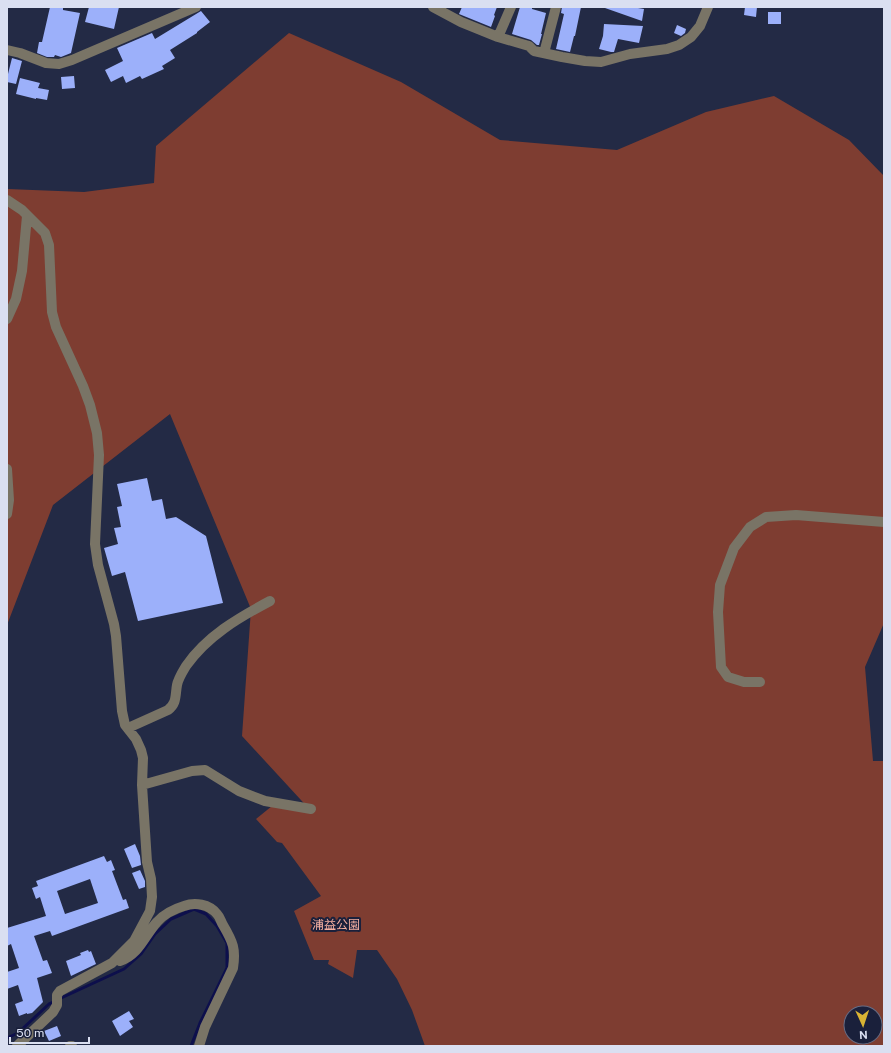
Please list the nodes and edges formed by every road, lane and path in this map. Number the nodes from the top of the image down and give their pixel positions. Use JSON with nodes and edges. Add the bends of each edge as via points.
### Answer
{"nodes":[{"id":1,"x":196,"y":7,"type":"edge"},
{"id":2,"x":432,"y":7,"type":"edge"},
{"id":3,"x":511,"y":7,"type":"edge"},
{"id":4,"x":556,"y":7,"type":"edge"},
{"id":5,"x":708,"y":7,"type":"edge"},
{"id":6,"x":498,"y":36,"type":"junction"},
{"id":7,"x":7,"y":50,"type":"edge"},
{"id":8,"x":544,"y":53,"type":"junction"},
{"id":9,"x":7,"y":200,"type":"edge"},
{"id":10,"x":27,"y":216,"type":"junction"},
{"id":11,"x":7,"y":320,"type":"edge"},
{"id":12,"x":7,"y":469,"type":"edge"},
{"id":13,"x":7,"y":514,"type":"edge"},
{"id":14,"x":884,"y":522,"type":"edge"},
{"id":15,"x":270,"y":601,"type":"dead end"},
{"id":16,"x":760,"y":682,"type":"dead end"},
{"id":17,"x":128,"y":728,"type":"junction"},
{"id":18,"x":142,"y":785,"type":"junction"},
{"id":19,"x":311,"y":809,"type":"dead end"},
{"id":20,"x":112,"y":963,"type":"junction"},
{"id":21,"x":17,"y":1046,"type":"edge"},
{"id":22,"x":199,"y":1046,"type":"edge"}],
"edges":[{"from":1,"to":7,"type":"street","via":[[59,64],[46,63]]},
{"from":2,"to":6,"type":"street","via":[[461,22]]},
{"from":3,"to":6,"type":"street"},
{"from":4,"to":8,"type":"street"},
{"from":5,"to":8,"type":"street","via":[[700,26],[691,37],[667,49],[630,54],[601,62]]},
{"from":6,"to":8,"type":"street"},
{"from":9,"to":10,"type":"street"},
{"from":10,"to":11,"type":"street","via":[[22,271],[16,298]]},
{"from":10,"to":17,"type":"street","via":[[45,232],[49,246],[52,312],[56,327],[83,386],[97,433],[99,454],[95,544],[114,624],[122,711]]},
{"from":12,"to":13,"type":"street"},
{"from":14,"to":16,"type":"street","via":[[796,515],[766,517],[750,527],[734,548],[720,585],[718,612],[721,667],[728,677],[744,682]]},
{"from":15,"to":17,"type":"street","via":[[237,619],[200,649],[177,684],[173,706]]},
{"from":17,"to":18,"type":"street","via":[[142,750]]},
{"from":18,"to":19,"type":"street","via":[[192,771],[205,770],[239,790],[265,801]]},
{"from":18,"to":20,"type":"street","via":[[152,897],[150,911],[134,940]]},
{"from":20,"to":21,"type":"street","via":[[60,991],[53,1012]]},
{"from":20,"to":22,"type":"street","via":[[125,959],[136,951],[158,921],[168,913],[193,904],[210,908],[217,914],[232,939],[233,968],[205,1027]]}]}
